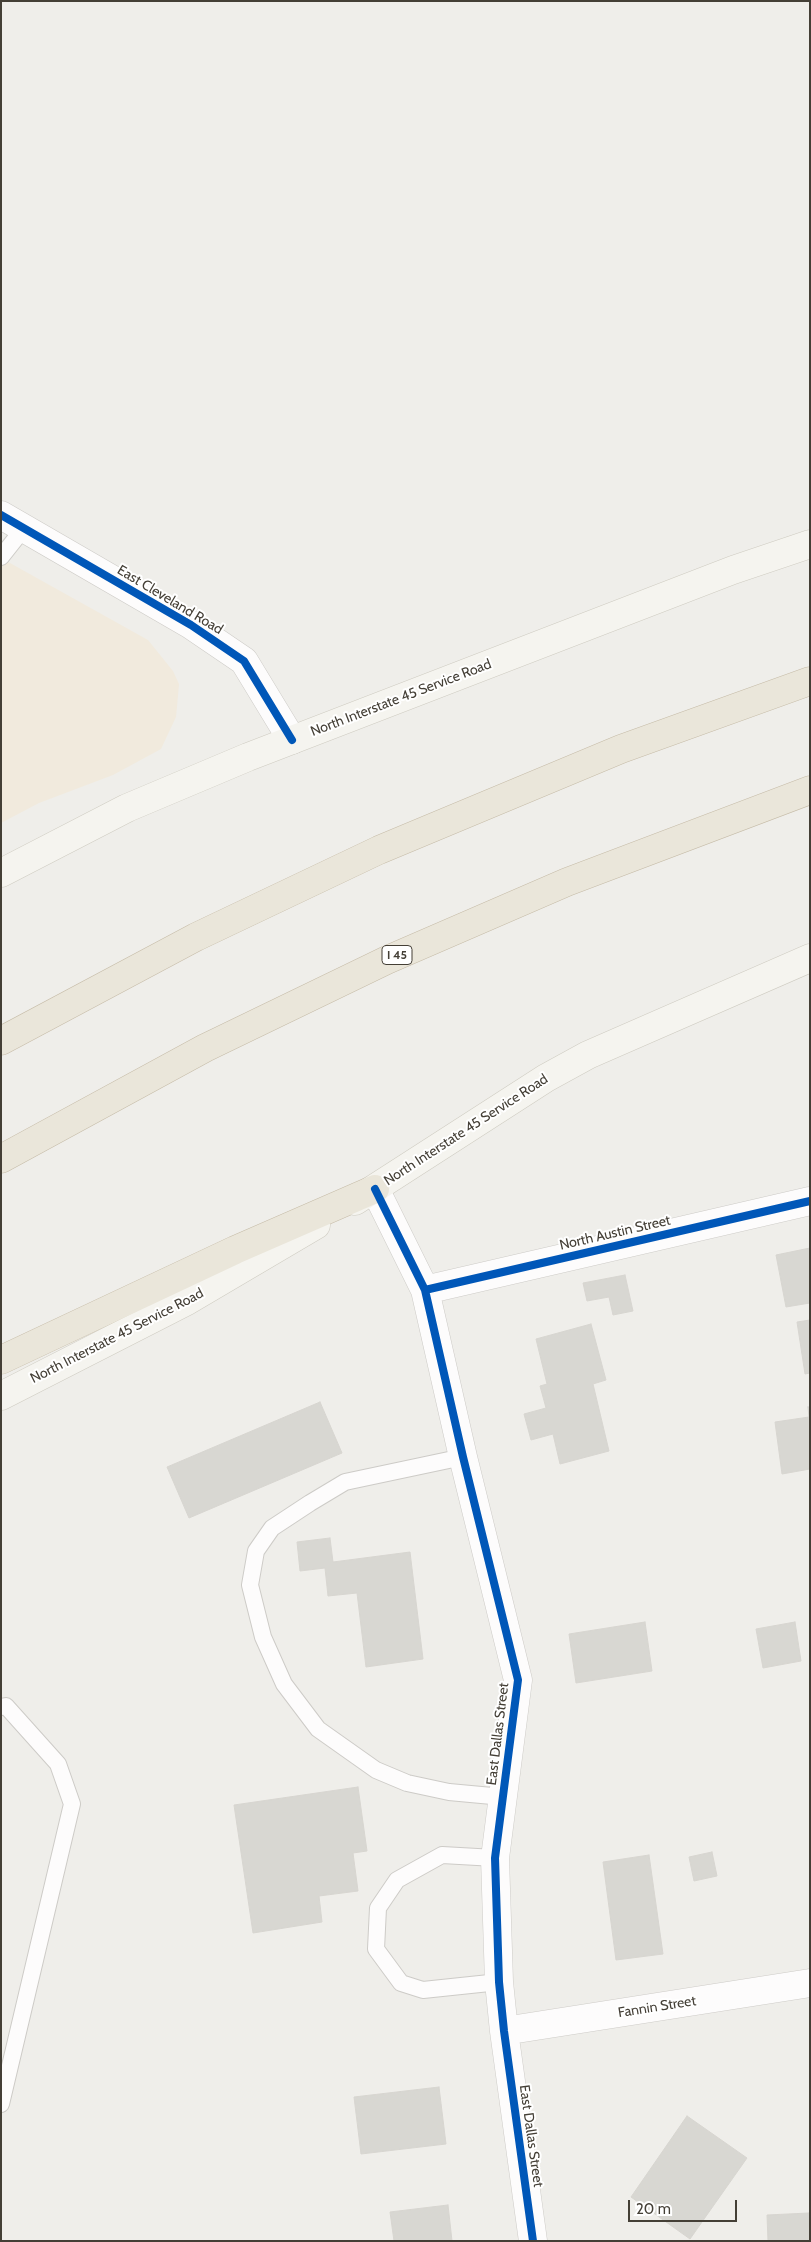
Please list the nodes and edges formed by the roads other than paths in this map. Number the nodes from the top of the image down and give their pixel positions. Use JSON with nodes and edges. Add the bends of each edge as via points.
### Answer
{"nodes":[{"id":1,"x":12,"y":521,"type":"edge"},
{"id":2,"x":810,"y":544,"type":"edge"},
{"id":3,"x":1,"y":557,"type":"edge"},
{"id":4,"x":810,"y":680,"type":"edge"},
{"id":5,"x":292,"y":740,"type":"junction"},
{"id":6,"x":810,"y":790,"type":"edge"},
{"id":7,"x":1,"y":873,"type":"edge"},
{"id":8,"x":810,"y":958,"type":"edge"},
{"id":9,"x":1,"y":1041,"type":"edge"},
{"id":10,"x":1,"y":1159,"type":"edge"},
{"id":11,"x":375,"y":1189,"type":"junction"},
{"id":12,"x":810,"y":1200,"type":"edge"},
{"id":13,"x":425,"y":1290,"type":"junction"},
{"id":14,"x":1,"y":1360,"type":"edge"},
{"id":15,"x":1,"y":1396,"type":"edge"},
{"id":16,"x":463,"y":1457,"type":"junction"},
{"id":17,"x":1,"y":1707,"type":"edge"},
{"id":18,"x":503,"y":1797,"type":"junction"},
{"id":19,"x":495,"y":1858,"type":"junction"},
{"id":20,"x":499,"y":1982,"type":"junction"},
{"id":21,"x":810,"y":1983,"type":"edge"},
{"id":22,"x":504,"y":2031,"type":"junction"},
{"id":23,"x":1,"y":2104,"type":"edge"},
{"id":24,"x":533,"y":2241,"type":"edge"}],
"edges":[{"from":1,"to":3,"type":"lane"},
{"from":1,"to":5,"type":"street","name":"East Cleveland Road","via":[[191,625],[244,661]]},
{"from":2,"to":5,"type":"main road","name":"North Interstate 45 Service Road","via":[[733,570]]},
{"from":4,"to":9,"type":"highway","via":[[621,749],[387,847],[196,937]]},
{"from":5,"to":7,"type":"main road","name":"North Interstate 45 Service Road","via":[[126,808]]},
{"from":6,"to":10,"type":"highway","number":"I 45","via":[[567,882],[379,963],[197,1052]]},
{"from":8,"to":11,"type":"main road","name":"North Interstate 45 Service Road","via":[[588,1055],[546,1078]]},
{"from":11,"to":13,"type":"street","name":"East Dallas Street"},
{"from":11,"to":14,"type":"highway","via":[[226,1254]]},
{"from":11,"to":15,"type":"main road","name":"North Interstate 45 Service Road","via":[[188,1302]]},
{"from":12,"to":13,"type":"street","name":"North Austin Street"},
{"from":13,"to":16,"type":"street","name":"East Dallas Street"},
{"from":16,"to":18,"type":"street","name":"East Dallas Street","via":[[518,1680]]},
{"from":16,"to":18,"type":"lane","via":[[345,1482],[272,1528],[256,1551],[250,1585],[262,1637],[284,1684],[318,1729],[376,1770],[407,1783],[449,1792]]},
{"from":17,"to":23,"type":"lane","via":[[6,1706],[58,1764],[72,1804]]},
{"from":18,"to":19,"type":"street","name":"East Dallas Street"},
{"from":19,"to":20,"type":"street","name":"East Dallas Street"},
{"from":19,"to":20,"type":"lane","via":[[442,1855],[397,1880],[378,1908],[376,1949],[401,1983],[423,1990]]},
{"from":20,"to":22,"type":"street","name":"East Dallas Street"},
{"from":21,"to":22,"type":"street","name":"Fannin Street"},
{"from":22,"to":24,"type":"street","name":"East Dallas Street"}]}
